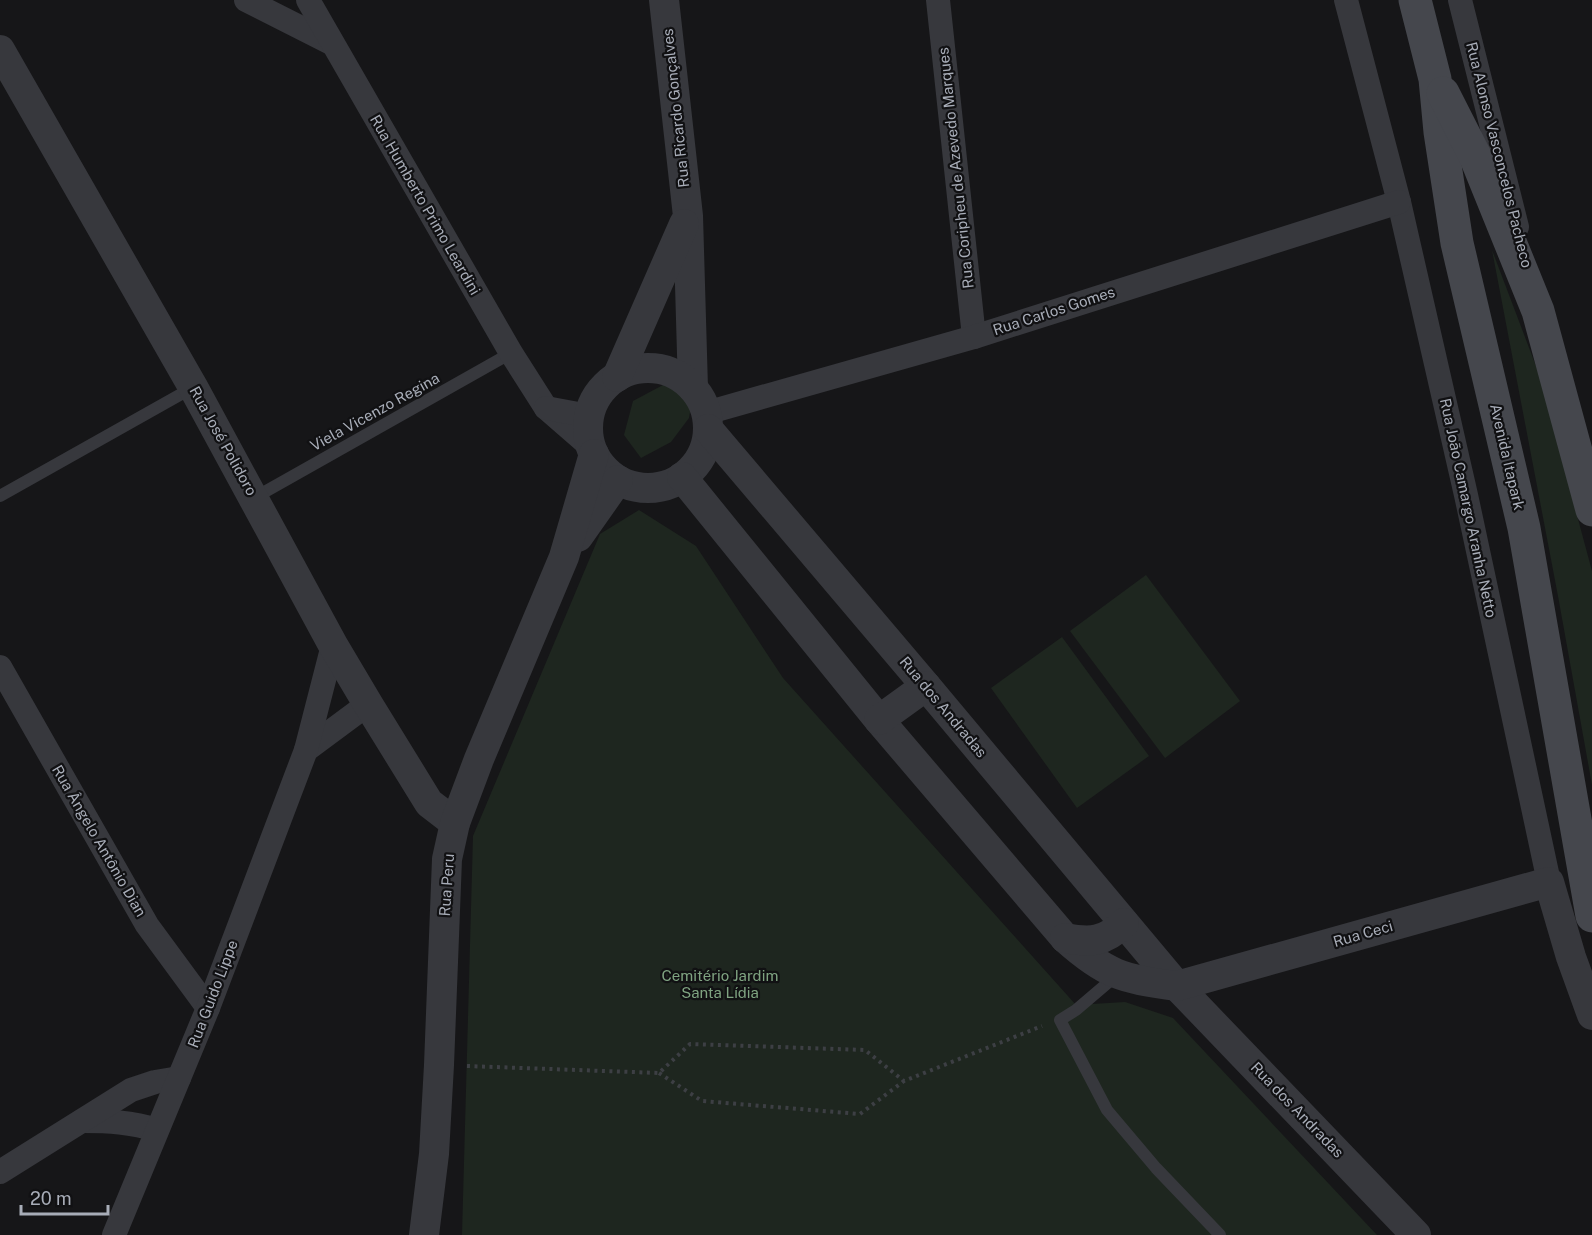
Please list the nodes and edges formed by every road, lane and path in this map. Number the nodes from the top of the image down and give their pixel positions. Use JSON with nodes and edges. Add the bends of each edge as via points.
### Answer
{"nodes":[{"id":1,"x":246,"y":0,"type":"edge"},
{"id":2,"x":308,"y":0,"type":"edge"},
{"id":3,"x":664,"y":0,"type":"edge"},
{"id":4,"x":938,"y":0,"type":"edge"},
{"id":5,"x":1346,"y":0,"type":"edge"},
{"id":6,"x":1415,"y":0,"type":"edge"},
{"id":7,"x":1460,"y":0,"type":"edge"},
{"id":8,"x":331,"y":43,"type":"junction"},
{"id":9,"x":0,"y":50,"type":"edge"},
{"id":10,"x":1435,"y":79,"type":"junction"},
{"id":11,"x":1399,"y":202,"type":"junction"},
{"id":12,"x":688,"y":216,"type":"junction"},
{"id":13,"x":1538,"y":311,"type":"junction"},
{"id":14,"x":974,"y":337,"type":"junction"},
{"id":15,"x":511,"y":353,"type":"junction"},
{"id":16,"x":617,"y":376,"type":"junction"},
{"id":17,"x":193,"y":387,"type":"junction"},
{"id":18,"x":546,"y":408,"type":"junction"},
{"id":19,"x":702,"y":410,"type":"junction"},
{"id":20,"x":589,"y":416,"type":"junction"},
{"id":21,"x":593,"y":451,"type":"junction"},
{"id":22,"x":682,"y":477,"type":"junction"},
{"id":23,"x":618,"y":480,"type":"junction"},
{"id":24,"x":0,"y":496,"type":"edge"},
{"id":25,"x":254,"y":498,"type":"junction"},
{"id":26,"x":1592,"y":510,"type":"edge"},
{"id":27,"x":564,"y":557,"type":"junction"},
{"id":28,"x":333,"y":645,"type":"junction"},
{"id":29,"x":0,"y":667,"type":"edge"},
{"id":30,"x":927,"y":686,"type":"junction"},
{"id":31,"x":368,"y":704,"type":"junction"},
{"id":32,"x":879,"y":720,"type":"junction"},
{"id":33,"x":306,"y":750,"type":"junction"},
{"id":34,"x":455,"y":823,"type":"junction"},
{"id":35,"x":1549,"y":882,"type":"junction"},
{"id":36,"x":1592,"y":916,"type":"edge"},
{"id":37,"x":1124,"y":923,"type":"junction"},
{"id":38,"x":1065,"y":938,"type":"junction"},
{"id":39,"x":1118,"y":975,"type":"junction"},
{"id":40,"x":1177,"y":986,"type":"junction"},
{"id":41,"x":208,"y":1008,"type":"junction"},
{"id":42,"x":1592,"y":1015,"type":"edge"},
{"id":43,"x":1060,"y":1020,"type":"junction"},
{"id":44,"x":439,"y":1065,"type":"junction"},
{"id":45,"x":659,"y":1073,"type":"junction"},
{"id":46,"x":179,"y":1078,"type":"junction"},
{"id":47,"x":904,"y":1081,"type":"junction"},
{"id":48,"x":82,"y":1121,"type":"junction"},
{"id":49,"x":157,"y":1130,"type":"junction"},
{"id":50,"x":0,"y":1172,"type":"edge"},
{"id":51,"x":114,"y":1235,"type":"edge"},
{"id":52,"x":424,"y":1235,"type":"edge"},
{"id":53,"x":1220,"y":1235,"type":"edge"},
{"id":54,"x":1416,"y":1235,"type":"edge"}],
"edges":[{"from":1,"to":8,"type":"street"},
{"from":2,"to":8,"type":"street","name":"Rua Humberto Primo Leardini"},
{"from":3,"to":12,"type":"street","name":"Rua Ricardo Gonçalves"},
{"from":4,"to":14,"type":"street","name":"Rua Coripheu de Azevedo Marques"},
{"from":5,"to":11,"type":"street","name":"Rua João Camargo Aranha Netto"},
{"from":6,"to":10,"type":"main road","name":"Avenida Itapark"},
{"from":7,"to":13,"type":"street","name":"Rua Alonso Vasconcelos Pacheco"},
{"from":8,"to":15,"type":"street","name":"Rua Humberto Primo Leardini"},
{"from":9,"to":17,"type":"street","name":"Rua José Polidoro"},
{"from":10,"to":13,"type":"main road","name":"Rua Alonso Vasconcelos Pacheco","via":[[1476,158]]},
{"from":10,"to":36,"type":"main road","name":"Avenida Itapark","via":[[1457,243],[1524,528]]},
{"from":11,"to":14,"type":"street","name":"Rua Carlos Gomes"},
{"from":11,"to":35,"type":"street","name":"Rua João Camargo Aranha Netto"},
{"from":12,"to":16,"type":"street"},
{"from":12,"to":19,"type":"street","name":"Rua Ricardo Gonçalves"},
{"from":13,"to":26,"type":"main road","name":"Rua Alonso Vasconcelos Pacheco"},
{"from":14,"to":19,"type":"street","name":"Rua Carlos Gomes"},
{"from":15,"to":18,"type":"street","name":"Rua Humberto Primo Leardini"},
{"from":15,"to":25,"type":"lane","name":"Viela Vicenzo Regina"},
{"from":16,"to":19,"type":"street","via":[[632,370],[657,369],[681,378]]},
{"from":16,"to":20,"type":"street","via":[[594,400]]},
{"from":17,"to":24,"type":"lane"},
{"from":17,"to":25,"type":"street","name":"Rua José Polidoro"},
{"from":18,"to":20,"type":"street"},
{"from":18,"to":21,"type":"street","name":"Rua Humberto Primo Leardini"},
{"from":19,"to":22,"type":"street","via":[[705,448]]},
{"from":19,"to":30,"type":"street","name":"Rua dos Andradas"},
{"from":20,"to":21,"type":"street"},
{"from":21,"to":23,"type":"street","via":[[604,469]]},
{"from":21,"to":27,"type":"street","name":"Rua Peru"},
{"from":22,"to":23,"type":"street","via":[[650,488]]},
{"from":22,"to":32,"type":"street"},
{"from":23,"to":27,"type":"street","name":"Rua Peru"},
{"from":25,"to":28,"type":"street","name":"Rua José Polidoro"},
{"from":27,"to":34,"type":"street","name":"Rua Peru"},
{"from":28,"to":31,"type":"street","name":"Rua José Polidoro"},
{"from":28,"to":33,"type":"street","name":"Rua Guido Lippe"},
{"from":29,"to":41,"type":"street","name":"Rua Ângelo Antônio Dian","via":[[147,925]]},
{"from":30,"to":32,"type":"street"},
{"from":30,"to":37,"type":"street","name":"Rua dos Andradas"},
{"from":31,"to":33,"type":"street"},
{"from":31,"to":34,"type":"street","name":"Rua José Polidoro","via":[[429,803]]},
{"from":32,"to":38,"type":"street"},
{"from":33,"to":41,"type":"street","name":"Rua Guido Lippe"},
{"from":34,"to":44,"type":"street","name":"Rua Peru","via":[[447,859]]},
{"from":35,"to":40,"type":"street","name":"Rua Ceci"},
{"from":35,"to":42,"type":"street","name":"Rua João Camargo Aranha Netto"},
{"from":37,"to":38,"type":"street","via":[[1099,940]]},
{"from":37,"to":40,"type":"street","name":"Rua dos Andradas"},
{"from":38,"to":39,"type":"street","via":[[1088,960]]},
{"from":39,"to":40,"type":"street"},
{"from":39,"to":43,"type":"lane"},
{"from":40,"to":54,"type":"street","name":"Rua dos Andradas"},
{"from":41,"to":46,"type":"street","name":"Rua Guido Lippe"},
{"from":43,"to":47,"type":"path"},
{"from":43,"to":53,"type":"lane","via":[[1107,1110]]},
{"from":44,"to":45,"type":"path"},
{"from":44,"to":52,"type":"street","name":"Rua Peru"},
{"from":45,"to":47,"type":"path","via":[[702,1101],[860,1114]]},
{"from":45,"to":47,"type":"path","via":[[690,1044],[865,1050]]},
{"from":46,"to":48,"type":"street","via":[[131,1090]]},
{"from":46,"to":49,"type":"street","name":"Rua Guido Lippe"},
{"from":48,"to":49,"type":"street","via":[[136,1124]]},
{"from":48,"to":50,"type":"street"},
{"from":49,"to":51,"type":"street","name":"Rua Guido Lippe"}]}
